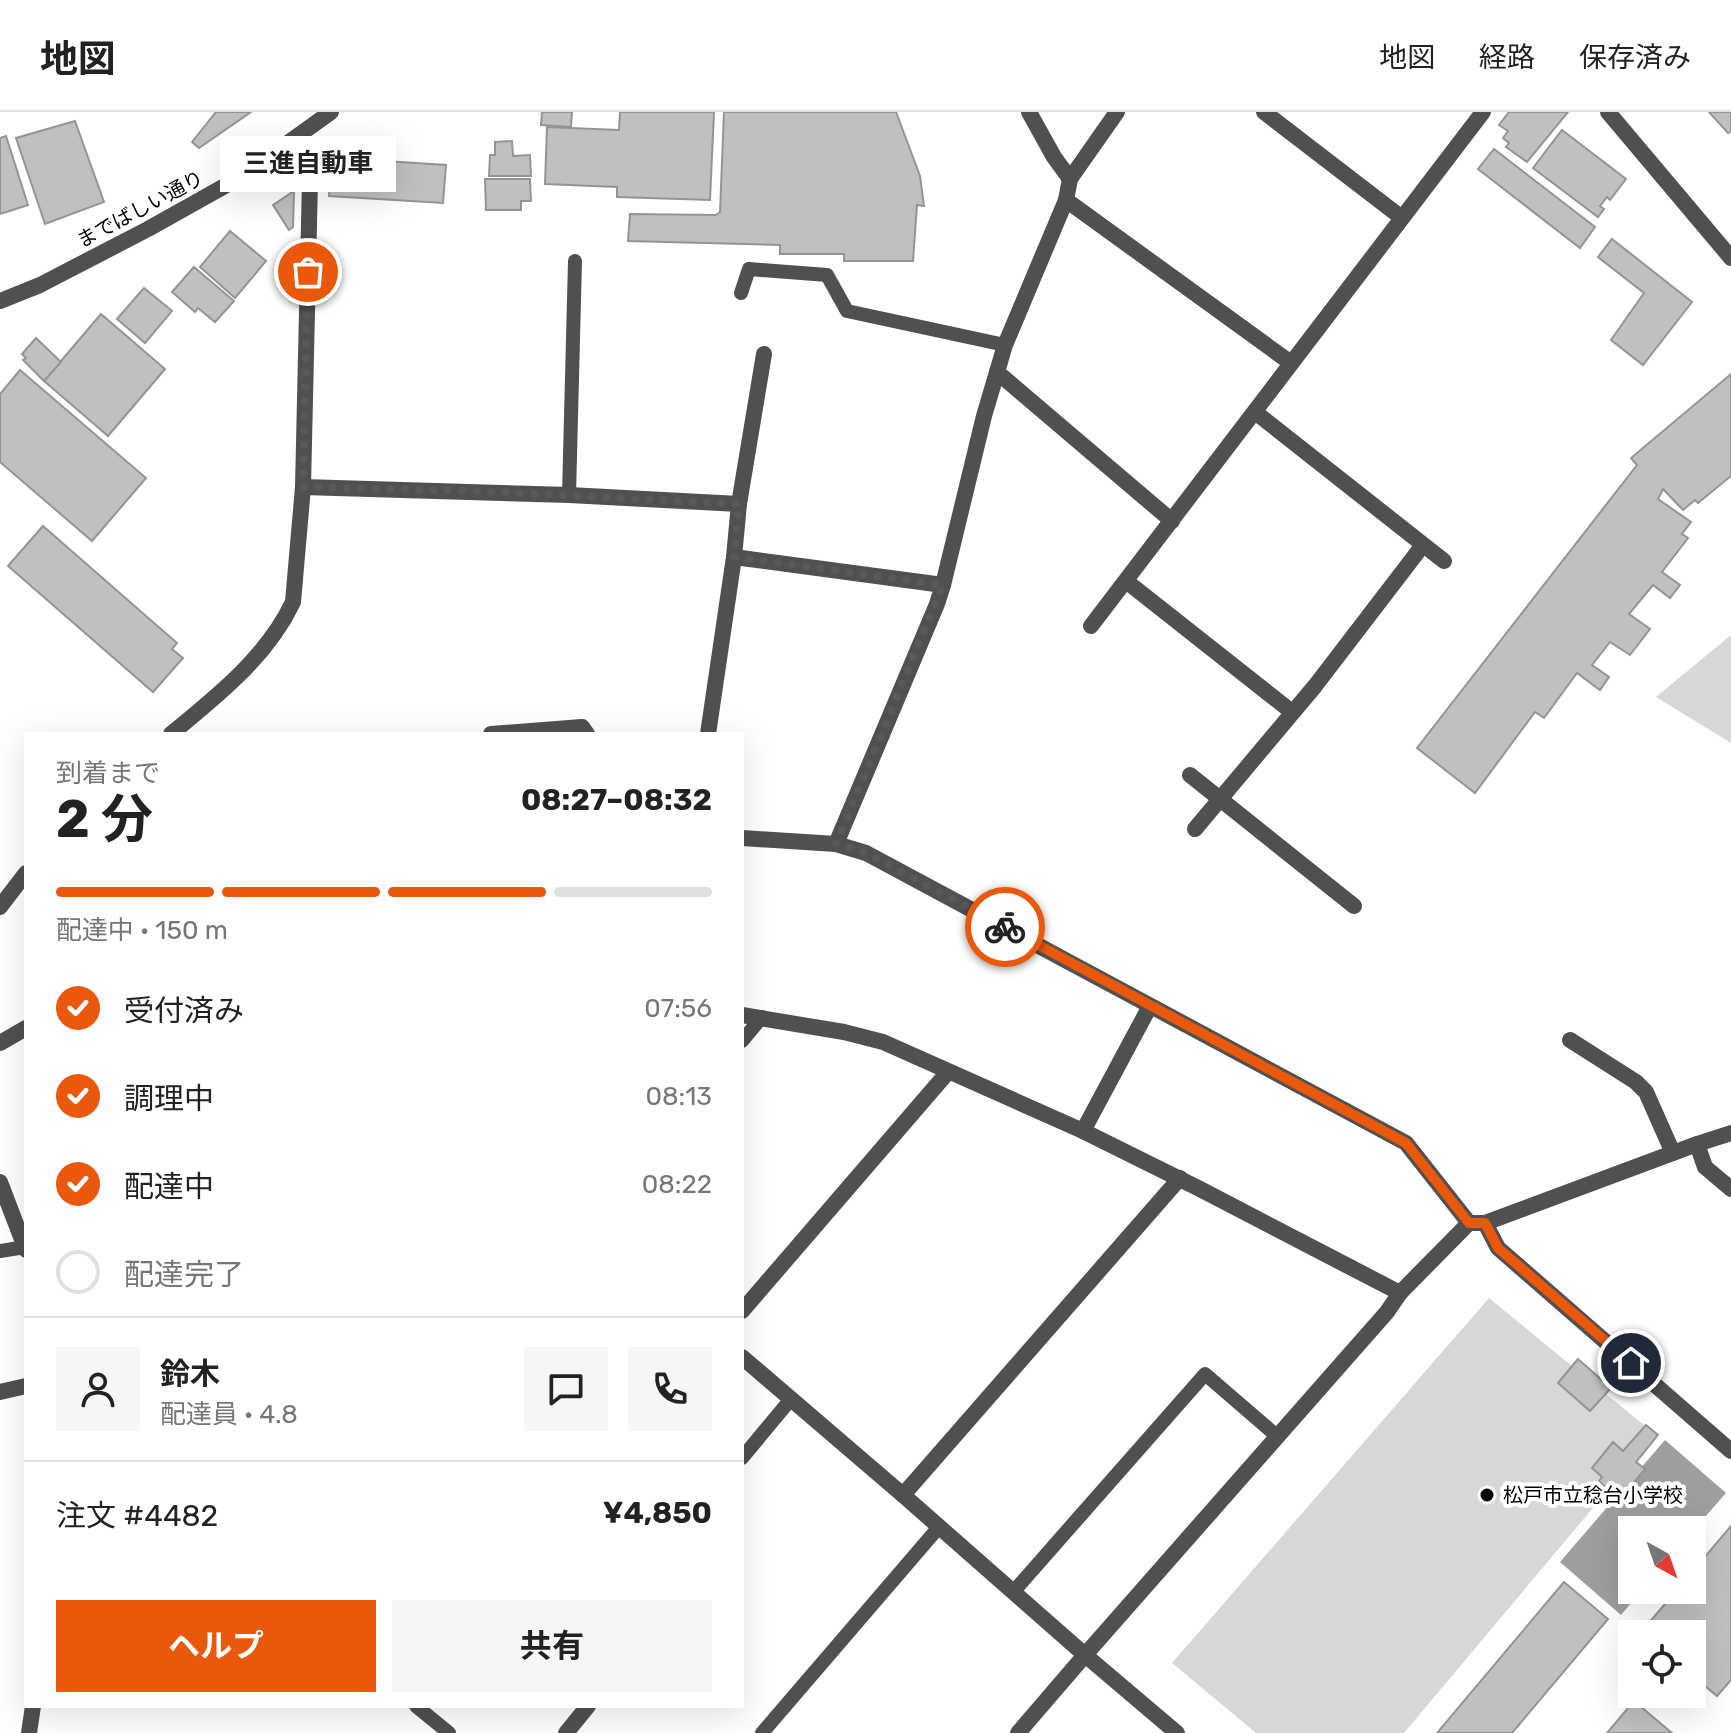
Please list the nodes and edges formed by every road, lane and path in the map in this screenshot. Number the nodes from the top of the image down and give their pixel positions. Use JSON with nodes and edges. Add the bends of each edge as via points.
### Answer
{"nodes":[{"id":1,"x":1029,"y":112,"type":"edge"},
{"id":2,"x":1117,"y":112,"type":"edge"},
{"id":3,"x":1264,"y":112,"type":"edge"},
{"id":4,"x":1483,"y":112,"type":"edge"},
{"id":5,"x":1608,"y":112,"type":"edge"},
{"id":6,"x":329,"y":113,"type":"edge"},
{"id":7,"x":290,"y":142,"type":"junction"},
{"id":8,"x":1070,"y":179,"type":"junction"},
{"id":9,"x":1066,"y":200,"type":"junction"},
{"id":10,"x":1402,"y":218,"type":"junction"},
{"id":11,"x":1731,"y":258,"type":"edge"},
{"id":12,"x":575,"y":261,"type":"dead end"},
{"id":13,"x":741,"y":293,"type":"dead end"},
{"id":14,"x":0,"y":301,"type":"edge"},
{"id":15,"x":1005,"y":345,"type":"junction"},
{"id":16,"x":764,"y":354,"type":"dead end"},
{"id":17,"x":1291,"y":363,"type":"junction"},
{"id":18,"x":997,"y":372,"type":"junction"},
{"id":19,"x":1255,"y":412,"type":"junction"},
{"id":20,"x":303,"y":487,"type":"junction"},
{"id":21,"x":569,"y":495,"type":"junction"},
{"id":22,"x":739,"y":504,"type":"junction"},
{"id":23,"x":1172,"y":521,"type":"junction"},
{"id":24,"x":1423,"y":545,"type":"junction"},
{"id":25,"x":734,"y":557,"type":"junction"},
{"id":26,"x":1444,"y":561,"type":"dead end"},
{"id":27,"x":1126,"y":581,"type":"junction"},
{"id":28,"x":943,"y":585,"type":"junction"},
{"id":29,"x":1091,"y":626,"type":"dead end"},
{"id":30,"x":1292,"y":712,"type":"junction"},
{"id":31,"x":173,"y":732,"type":"edge"},
{"id":32,"x":517,"y":732,"type":"edge"},
{"id":33,"x":586,"y":732,"type":"edge"},
{"id":34,"x":708,"y":732,"type":"edge"},
{"id":35,"x":1190,"y":775,"type":"dead end"},
{"id":36,"x":1220,"y":798,"type":"junction"},
{"id":37,"x":1195,"y":829,"type":"dead end"},
{"id":38,"x":744,"y":838,"type":"edge"},
{"id":39,"x":836,"y":844,"type":"junction"},
{"id":40,"x":24,"y":876,"type":"edge"},
{"id":41,"x":1354,"y":906,"type":"dead end"},
{"id":42,"x":0,"y":907,"type":"edge"},
{"id":43,"x":1150,"y":1006,"type":"junction"},
{"id":44,"x":744,"y":1015,"type":"edge"},
{"id":45,"x":762,"y":1017,"type":"junction"},
{"id":46,"x":24,"y":1029,"type":"edge"},
{"id":47,"x":744,"y":1039,"type":"edge"},
{"id":48,"x":1570,"y":1040,"type":"dead end"},
{"id":49,"x":0,"y":1043,"type":"edge"},
{"id":50,"x":948,"y":1072,"type":"junction"},
{"id":51,"x":1083,"y":1131,"type":"junction"},
{"id":52,"x":1731,"y":1133,"type":"edge"},
{"id":53,"x":1697,"y":1144,"type":"junction"},
{"id":54,"x":1673,"y":1153,"type":"junction"},
{"id":55,"x":1180,"y":1178,"type":"junction"},
{"id":56,"x":0,"y":1182,"type":"edge"},
{"id":57,"x":1731,"y":1189,"type":"edge"},
{"id":58,"x":1477,"y":1223,"type":"junction"},
{"id":59,"x":24,"y":1243,"type":"edge"},
{"id":60,"x":0,"y":1251,"type":"edge"},
{"id":61,"x":1400,"y":1293,"type":"junction"},
{"id":62,"x":744,"y":1309,"type":"edge"},
{"id":63,"x":744,"y":1359,"type":"edge"},
{"id":64,"x":24,"y":1386,"type":"edge"},
{"id":65,"x":0,"y":1392,"type":"edge"},
{"id":66,"x":791,"y":1399,"type":"junction"},
{"id":67,"x":1278,"y":1437,"type":"junction"},
{"id":68,"x":1731,"y":1451,"type":"edge"},
{"id":69,"x":744,"y":1456,"type":"edge"},
{"id":70,"x":903,"y":1495,"type":"junction"},
{"id":71,"x":939,"y":1527,"type":"junction"},
{"id":72,"x":1014,"y":1591,"type":"junction"},
{"id":73,"x":1085,"y":1655,"type":"junction"},
{"id":74,"x":33,"y":1708,"type":"edge"},
{"id":75,"x":418,"y":1708,"type":"edge"},
{"id":76,"x":586,"y":1708,"type":"edge"},
{"id":77,"x":29,"y":1733,"type":"edge"},
{"id":78,"x":449,"y":1733,"type":"edge"},
{"id":79,"x":566,"y":1733,"type":"edge"},
{"id":80,"x":762,"y":1733,"type":"edge"},
{"id":81,"x":1018,"y":1733,"type":"edge"},
{"id":82,"x":1177,"y":1733,"type":"edge"}],
"edges":[{"from":1,"to":8,"type":"street"},
{"from":2,"to":8,"type":"street"},
{"from":3,"to":10,"type":"street"},
{"from":4,"to":10,"type":"street"},
{"from":5,"to":11,"type":"street"},
{"from":6,"to":7,"type":"street","name":"までばしい通り"},
{"from":7,"to":14,"type":"street","name":"までばしい通り","via":[[239,178],[148,229]]},
{"from":7,"to":20,"type":"street","via":[[310,180]]},
{"from":8,"to":9,"type":"street"},
{"from":9,"to":15,"type":"street"},
{"from":9,"to":17,"type":"street"},
{"from":10,"to":17,"type":"street"},
{"from":12,"to":21,"type":"lane"},
{"from":13,"to":15,"type":"lane","via":[[749,269],[827,275],[847,311]]},
{"from":15,"to":18,"type":"street"},
{"from":16,"to":22,"type":"street"},
{"from":17,"to":19,"type":"street"},
{"from":18,"to":23,"type":"street"},
{"from":18,"to":28,"type":"street"},
{"from":19,"to":23,"type":"street"},
{"from":19,"to":24,"type":"street"},
{"from":20,"to":21,"type":"street"},
{"from":20,"to":31,"type":"street","via":[[293,602],[286,618],[226,688]]},
{"from":21,"to":22,"type":"street"},
{"from":22,"to":25,"type":"street"},
{"from":23,"to":27,"type":"street"},
{"from":24,"to":26,"type":"street"},
{"from":24,"to":30,"type":"street"},
{"from":25,"to":28,"type":"street"},
{"from":25,"to":34,"type":"street"},
{"from":27,"to":29,"type":"street"},
{"from":27,"to":30,"type":"street"},
{"from":28,"to":39,"type":"street"},
{"from":30,"to":36,"type":"street"},
{"from":32,"to":33,"type":"street","via":[[582,727]]},
{"from":35,"to":36,"type":"street"},
{"from":36,"to":37,"type":"street"},
{"from":36,"to":41,"type":"street"},
{"from":38,"to":39,"type":"street"},
{"from":39,"to":43,"type":"street","via":[[866,853]]},
{"from":40,"to":42,"type":"street"},
{"from":43,"to":51,"type":"street"},
{"from":43,"to":58,"type":"street","via":[[1406,1143]]},
{"from":44,"to":45,"type":"street"},
{"from":45,"to":47,"type":"lane"},
{"from":45,"to":50,"type":"street","via":[[883,1042]]},
{"from":46,"to":49,"type":"street"},
{"from":48,"to":54,"type":"street","via":[[1646,1092]]},
{"from":50,"to":51,"type":"street"},
{"from":50,"to":62,"type":"street"},
{"from":51,"to":55,"type":"street"},
{"from":52,"to":53,"type":"street"},
{"from":53,"to":54,"type":"street"},
{"from":53,"to":57,"type":"street","via":[[1705,1167]]},
{"from":54,"to":58,"type":"street"},
{"from":55,"to":61,"type":"street"},
{"from":55,"to":70,"type":"street"},
{"from":56,"to":59,"type":"street"},
{"from":58,"to":61,"type":"street"},
{"from":58,"to":68,"type":"street","via":[[1498,1248]]},
{"from":59,"to":60,"type":"lane"},
{"from":61,"to":67,"type":"street"},
{"from":63,"to":66,"type":"street"},
{"from":64,"to":65,"type":"street"},
{"from":66,"to":69,"type":"lane"},
{"from":66,"to":70,"type":"street"},
{"from":67,"to":72,"type":"lane","via":[[1205,1374]]},
{"from":67,"to":73,"type":"street"},
{"from":70,"to":71,"type":"street"},
{"from":71,"to":72,"type":"street"},
{"from":71,"to":80,"type":"lane"},
{"from":72,"to":73,"type":"street"},
{"from":73,"to":81,"type":"street"},
{"from":73,"to":82,"type":"street"},
{"from":74,"to":77,"type":"street"},
{"from":75,"to":78,"type":"lane"},
{"from":76,"to":79,"type":"street"}]}
